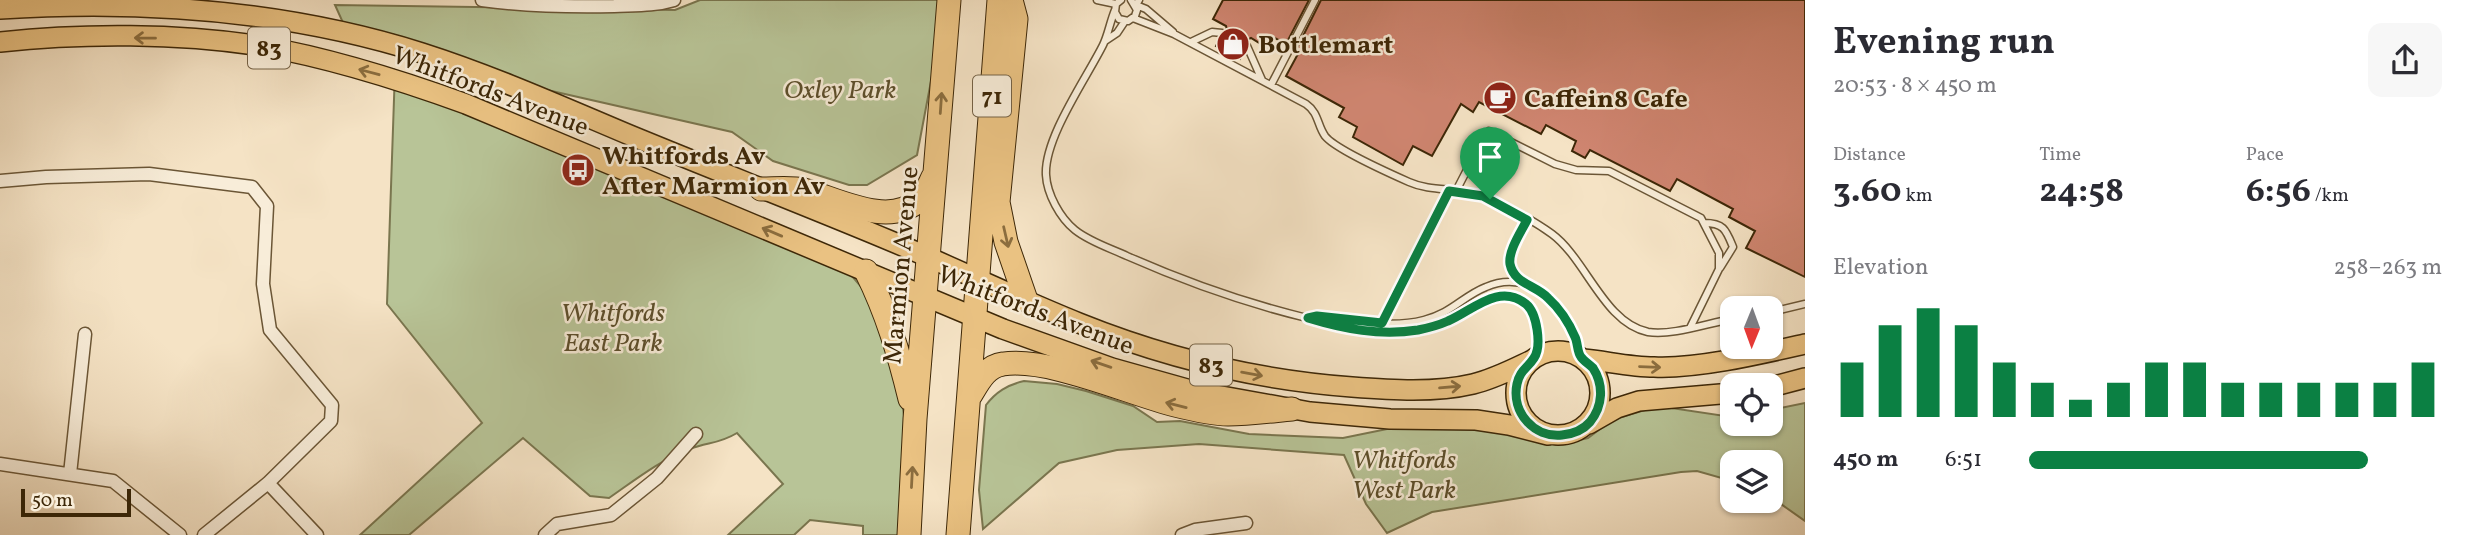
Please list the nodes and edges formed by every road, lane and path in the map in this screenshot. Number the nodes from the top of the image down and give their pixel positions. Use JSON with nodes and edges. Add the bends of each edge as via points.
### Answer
{"nodes":[{"id":1,"x":482,"y":0,"type":"edge"},
{"id":2,"x":674,"y":0,"type":"edge"},
{"id":3,"x":949,"y":0,"type":"edge"},
{"id":4,"x":999,"y":0,"type":"edge"},
{"id":5,"x":1011,"y":0,"type":"edge"},
{"id":6,"x":1097,"y":0,"type":"edge"},
{"id":7,"x":1315,"y":0,"type":"edge"},
{"id":8,"x":1137,"y":1,"type":"edge"},
{"id":9,"x":1117,"y":5,"type":"edge"},
{"id":10,"x":0,"y":9,"type":"edge"},
{"id":11,"x":1133,"y":18,"type":"junction"},
{"id":12,"x":1125,"y":21,"type":"junction"},
{"id":13,"x":1222,"y":33,"type":"dead end"},
{"id":14,"x":1174,"y":34,"type":"junction"},
{"id":15,"x":1105,"y":41,"type":"junction"},
{"id":16,"x":0,"y":42,"type":"edge"},
{"id":17,"x":1191,"y":42,"type":"junction"},
{"id":18,"x":1247,"y":46,"type":"dead end"},
{"id":19,"x":1262,"y":80,"type":"junction"},
{"id":20,"x":1271,"y":85,"type":"junction"},
{"id":21,"x":936,"y":171,"type":"junction"},
{"id":22,"x":0,"y":181,"type":"edge"},
{"id":23,"x":761,"y":189,"type":"junction"},
{"id":24,"x":1452,"y":191,"type":"junction"},
{"id":25,"x":1527,"y":220,"type":"junction"},
{"id":26,"x":1704,"y":223,"type":"junction"},
{"id":27,"x":927,"y":256,"type":"junction"},
{"id":28,"x":1718,"y":270,"type":"junction"},
{"id":29,"x":866,"y":271,"type":"junction"},
{"id":30,"x":976,"y":277,"type":"junction"},
{"id":31,"x":1522,"y":282,"type":"junction"},
{"id":32,"x":924,"y":295,"type":"junction"},
{"id":33,"x":1026,"y":300,"type":"junction"},
{"id":34,"x":1805,"y":304,"type":"edge"},
{"id":35,"x":1783,"y":309,"type":"edge"},
{"id":36,"x":973,"y":317,"type":"junction"},
{"id":37,"x":1308,"y":318,"type":"junction"},
{"id":38,"x":1720,"y":322,"type":"edge"},
{"id":39,"x":1382,"y":323,"type":"junction"},
{"id":40,"x":1690,"y":328,"type":"junction"},
{"id":41,"x":85,"y":334,"type":"dead end"},
{"id":42,"x":1805,"y":344,"type":"edge"},
{"id":43,"x":1582,"y":358,"type":"junction"},
{"id":44,"x":1534,"y":359,"type":"junction"},
{"id":45,"x":1805,"y":378,"type":"edge"},
{"id":46,"x":1783,"y":384,"type":"edge"},
{"id":47,"x":1720,"y":394,"type":"edge"},
{"id":48,"x":970,"y":396,"type":"junction"},
{"id":49,"x":1292,"y":409,"type":"junction"},
{"id":50,"x":915,"y":419,"type":"junction"},
{"id":51,"x":1587,"y":425,"type":"junction"},
{"id":52,"x":696,"y":434,"type":"dead end"},
{"id":53,"x":1548,"y":435,"type":"junction"},
{"id":54,"x":0,"y":464,"type":"edge"},
{"id":55,"x":70,"y":474,"type":"junction"},
{"id":56,"x":268,"y":483,"type":"junction"},
{"id":57,"x":1246,"y":523,"type":"dead end"},
{"id":58,"x":180,"y":535,"type":"edge"},
{"id":59,"x":204,"y":535,"type":"edge"},
{"id":60,"x":317,"y":535,"type":"edge"},
{"id":61,"x":545,"y":535,"type":"edge"},
{"id":62,"x":909,"y":535,"type":"edge"},
{"id":63,"x":958,"y":535,"type":"edge"},
{"id":64,"x":1182,"y":535,"type":"edge"}],
"edges":[{"from":1,"to":2,"type":"street","via":[[581,7],[658,5]]},
{"from":21,"to":3,"type":"highway","name":"Marmion Avenue","number":"71","one_way":true},
{"from":4,"to":30,"type":"highway","number":"71"},
{"from":5,"to":33,"type":"highway","one_way":true,"via":[[1016,19],[998,202]]},
{"from":6,"to":9,"type":"lane"},
{"from":7,"to":20,"type":"lane"},
{"from":8,"to":11,"type":"lane"},
{"from":8,"to":14,"type":"lane"},
{"from":9,"to":12,"type":"lane","via":[[1118,18]]},
{"from":9,"to":15,"type":"lane"},
{"from":10,"to":23,"type":"main road","name":"Whitfords Avenue","number":"83","via":[[176,6],[296,21],[358,35],[481,73]]},
{"from":11,"to":12,"type":"lane"},
{"from":11,"to":14,"type":"lane"},
{"from":12,"to":15,"type":"lane"},
{"from":13,"to":17,"type":"lane","via":[[1212,32]]},
{"from":14,"to":17,"type":"lane"},
{"from":15,"to":37,"type":"lane","via":[[1046,161],[1047,186],[1065,220],[1094,241],[1210,291]]},
{"from":29,"to":16,"type":"main road","name":"Whitfords Avenue","number":"83","one_way":true,"via":[[466,104],[337,63],[260,46],[192,40],[86,36]]},
{"from":17,"to":19,"type":"lane"},
{"from":18,"to":19,"type":"lane"},
{"from":19,"to":20,"type":"lane"},
{"from":20,"to":24,"type":"lane","via":[[1311,107],[1330,140],[1412,183]]},
{"from":21,"to":23,"type":"highway","via":[[917,202],[898,210],[845,206],[802,189]]},
{"from":21,"to":27,"type":"highway","name":"Marmion Avenue","number":"71"},
{"from":22,"to":56,"type":"street","via":[[149,174],[251,187],[267,206],[263,284],[270,330],[332,405],[331,421]]},
{"from":23,"to":27,"type":"main road","name":"Whitfords Avenue","number":"83"},
{"from":24,"to":25,"type":"lane","via":[[1483,196]]},
{"from":24,"to":26,"type":"lane","via":[[1489,131],[1555,164],[1609,171]]},
{"from":24,"to":39,"type":"lane"},
{"from":25,"to":31,"type":"lane","via":[[1509,261]]},
{"from":25,"to":40,"type":"lane","via":[[1559,240],[1625,320],[1649,332]]},
{"from":26,"to":28,"type":"lane","via":[[1719,253]]},
{"from":26,"to":28,"type":"lane","via":[[1718,223],[1734,247]]},
{"from":27,"to":30,"type":"main road","name":"Whitfords Avenue","number":"83"},
{"from":27,"to":32,"type":"highway","name":"Marmion Avenue","number":"71"},
{"from":28,"to":40,"type":"lane"},
{"from":29,"to":32,"type":"main road","name":"Whitfords Avenue","number":"83"},
{"from":29,"to":50,"type":"highway","via":[[897,343]]},
{"from":30,"to":33,"type":"main road","name":"Whitfords Avenue","number":"83"},
{"from":30,"to":36,"type":"highway","number":"71"},
{"from":31,"to":39,"type":"lane","via":[[1487,286],[1451,310],[1426,319]]},
{"from":31,"to":43,"type":"lane","via":[[1554,303],[1577,339]]},
{"from":32,"to":36,"type":"main road","name":"Whitfords Avenue","number":"83"},
{"from":32,"to":50,"type":"highway","name":"Marmion Avenue","number":"71"},
{"from":33,"to":44,"type":"main road","name":"Whitfords Avenue","number":"83","one_way":true,"via":[[1080,324],[1185,359],[1320,384],[1382,390],[1456,387],[1495,378]]},
{"from":34,"to":35,"type":"lane"},
{"from":36,"to":48,"type":"highway","number":"71"},
{"from":49,"to":36,"type":"main road","name":"Whitfords Avenue","number":"83","one_way":true,"via":[[1139,376]]},
{"from":37,"to":39,"type":"lane"},
{"from":37,"to":44,"type":"lane","via":[[1351,330],[1402,332],[1449,321],[1490,298],[1513,298],[1530,308],[1538,327]]},
{"from":38,"to":40,"type":"lane"},
{"from":41,"to":55,"type":"street"},
{"from":43,"to":42,"type":"main road","number":"83","one_way":true,"via":[[1675,367]]},
{"from":43,"to":44,"type":"main road","number":"83","via":[[1558,351]]},
{"from":43,"to":51,"type":"main road","via":[[1598,376],[1601,389],[1595,415]]},
{"from":44,"to":53,"type":"main road","via":[[1519,376],[1516,400],[1527,422]]},
{"from":45,"to":46,"type":"main road"},
{"from":47,"to":51,"type":"main road","number":"83","via":[[1639,401]]},
{"from":49,"to":48,"type":"highway","one_way":true,"via":[[1226,415],[1038,364],[996,366],[979,380]]},
{"from":48,"to":63,"type":"highway","number":"71"},
{"from":49,"to":53,"type":"main road","name":"Whitfords Avenue","number":"83","via":[[1361,417],[1476,420]]},
{"from":62,"to":50,"type":"highway","name":"Marmion Avenue","number":"71","one_way":true},
{"from":51,"to":53,"type":"main road","number":"83","via":[[1568,435]]},
{"from":52,"to":61,"type":"street","via":[[657,478],[611,514],[557,524]]},
{"from":54,"to":55,"type":"street"},
{"from":55,"to":58,"type":"street","via":[[113,481]]},
{"from":56,"to":59,"type":"street"},
{"from":56,"to":60,"type":"street"},
{"from":57,"to":64,"type":"street"}]}
